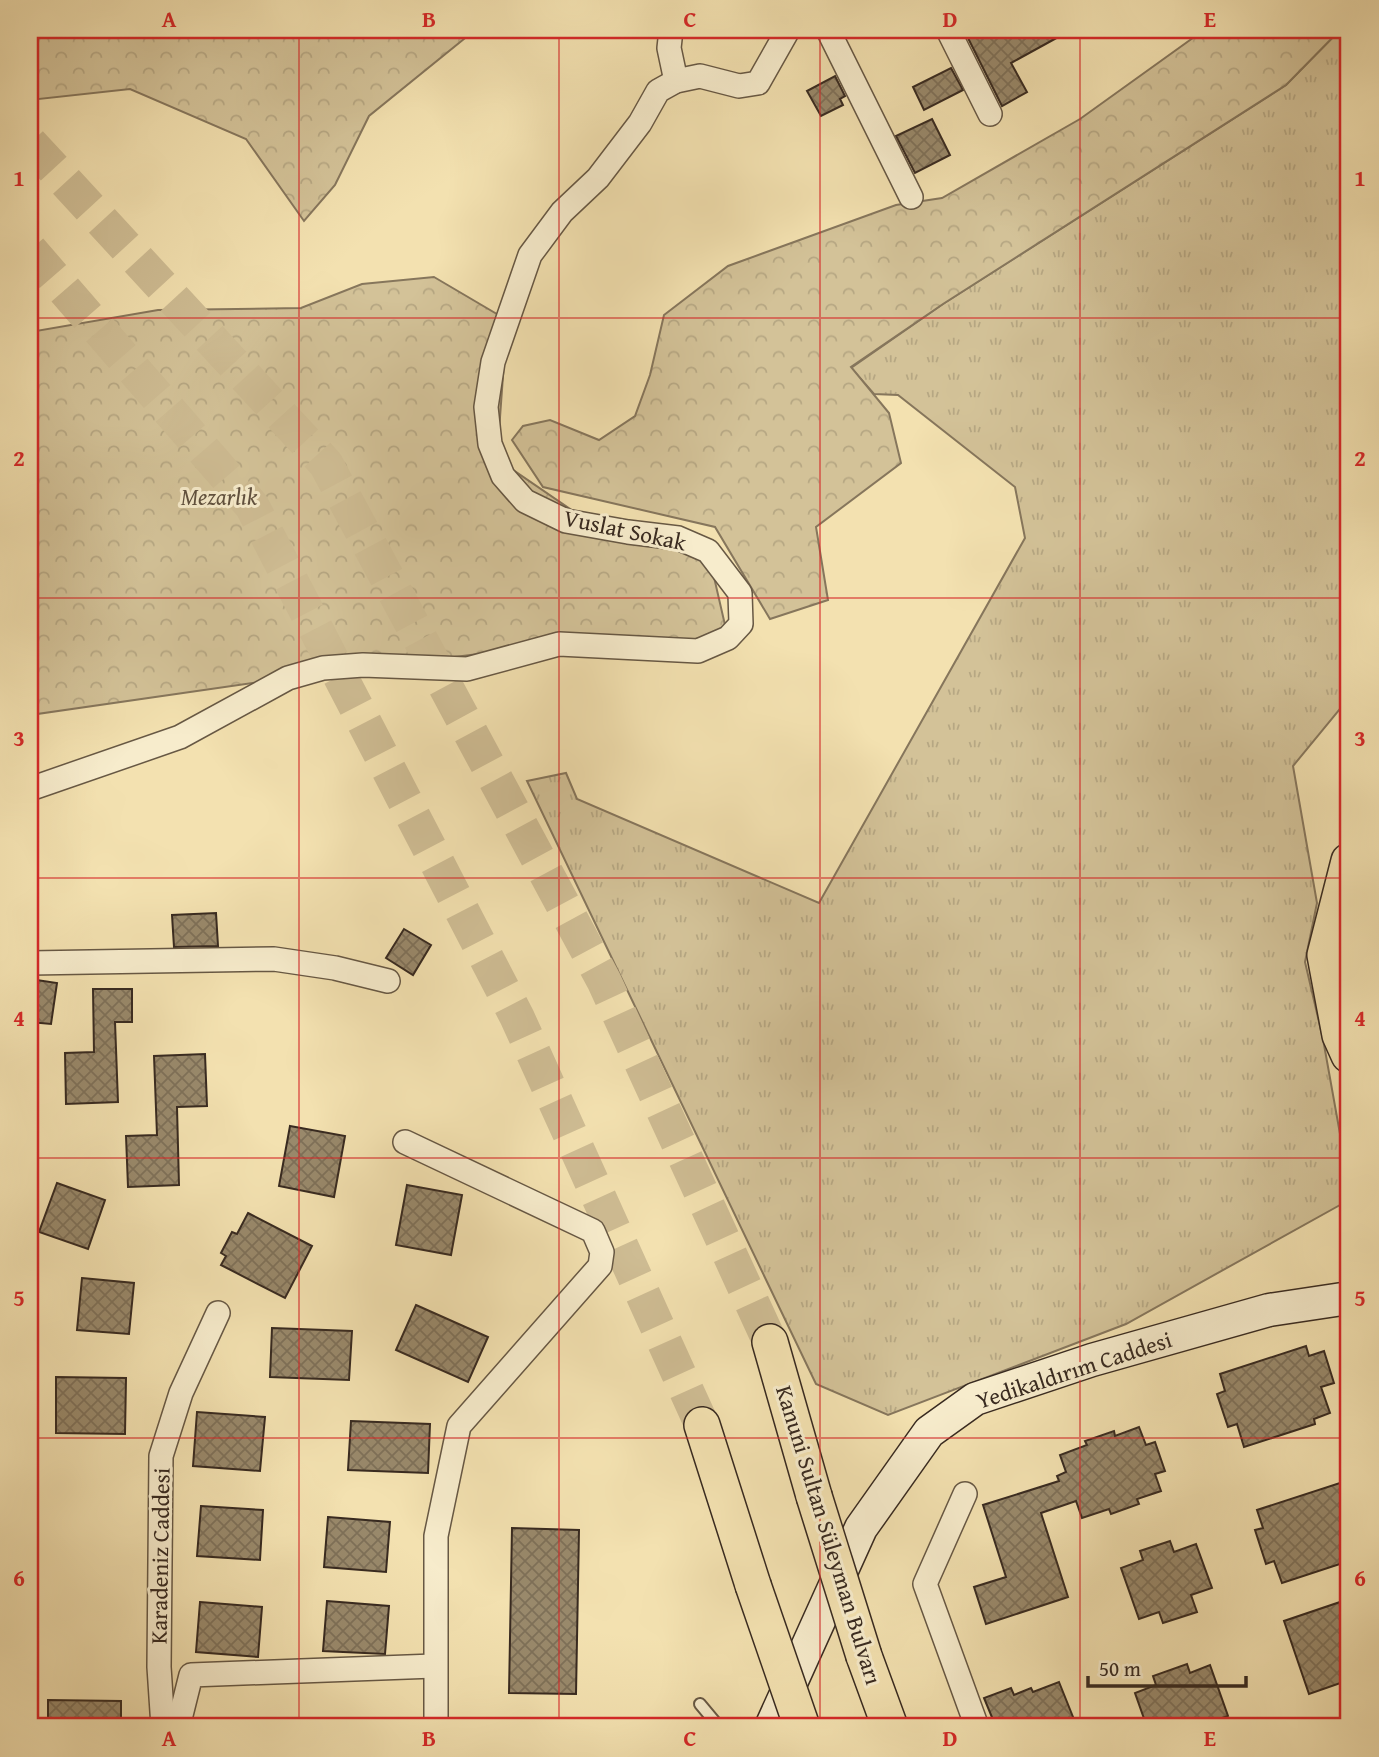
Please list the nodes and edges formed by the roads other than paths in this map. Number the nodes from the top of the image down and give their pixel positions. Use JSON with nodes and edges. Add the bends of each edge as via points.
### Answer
{"nodes":[{"id":1,"x":671,"y":30,"type":"edge"},
{"id":2,"x":788,"y":30,"type":"edge"},
{"id":3,"x":828,"y":30,"type":"edge"},
{"id":4,"x":948,"y":30,"type":"edge"},
{"id":5,"x":676,"y":81,"type":"junction"},
{"id":6,"x":990,"y":114,"type":"dead end"},
{"id":7,"x":911,"y":197,"type":"dead end"},
{"id":8,"x":30,"y":789,"type":"edge"},
{"id":9,"x":1349,"y":860,"type":"edge"},
{"id":10,"x":30,"y":963,"type":"edge"},
{"id":11,"x":388,"y":981,"type":"dead end"},
{"id":12,"x":1349,"y":1055,"type":"edge"},
{"id":13,"x":405,"y":1142,"type":"dead end"},
{"id":14,"x":1349,"y":1298,"type":"edge"},
{"id":15,"x":218,"y":1313,"type":"dead end"},
{"id":16,"x":770,"y":1342,"type":"tunnel mouth"},
{"id":17,"x":702,"y":1425,"type":"tunnel mouth"},
{"id":18,"x":965,"y":1493,"type":"dead end"},
{"id":19,"x":434,"y":1666,"type":"junction"},
{"id":20,"x":701,"y":1704,"type":"dead end"},
{"id":21,"x":163,"y":1727,"type":"edge"},
{"id":22,"x":178,"y":1727,"type":"edge"},
{"id":23,"x":436,"y":1727,"type":"edge"},
{"id":24,"x":717,"y":1727,"type":"edge"},
{"id":25,"x":771,"y":1727,"type":"edge"},
{"id":26,"x":802,"y":1727,"type":"edge"},
{"id":27,"x":890,"y":1727,"type":"edge"},
{"id":28,"x":977,"y":1727,"type":"edge"}],
"edges":[{"from":1,"to":5,"type":"street","via":[[669,48]]},
{"from":2,"to":5,"type":"street","via":[[758,83],[739,86],[700,76]]},
{"from":3,"to":7,"type":"street"},
{"from":4,"to":6,"type":"street"},
{"from":5,"to":8,"type":"street","name":"Vuslat Sokak","via":[[658,91],[598,178],[562,212],[530,255],[493,362],[486,407],[490,444],[503,476],[525,502],[566,521],[678,538],[708,551],[740,593],[741,624],[728,638],[698,651],[558,644],[467,669],[323,668],[288,678],[180,737]]},
{"from":9,"to":12,"type":"main road","via":[[1325,955],[1340,1035]]},
{"from":10,"to":11,"type":"street","via":[[274,959]]},
{"from":13,"to":19,"type":"street","via":[[593,1231],[602,1252],[600,1266],[458,1426],[436,1536]]},
{"from":14,"to":25,"type":"street","name":"Yedikaldırım Caddesi","via":[[1269,1310],[1092,1360],[975,1399],[929,1432],[861,1528]]},
{"from":15,"to":21,"type":"street","name":"Karadeniz Caddesi","via":[[181,1393],[161,1456],[159,1667]]},
{"from":16,"to":27,"type":"main road","name":"Kanuni Sultan Süleyman Bulvarı","bridge":true,"via":[[814,1496]]},
{"from":17,"to":26,"type":"main road","bridge":true},
{"from":18,"to":28,"type":"street","via":[[925,1584]]},
{"from":19,"to":22,"type":"street","via":[[191,1675]]},
{"from":19,"to":23,"type":"street"},
{"from":20,"to":24,"type":"lane"}]}
